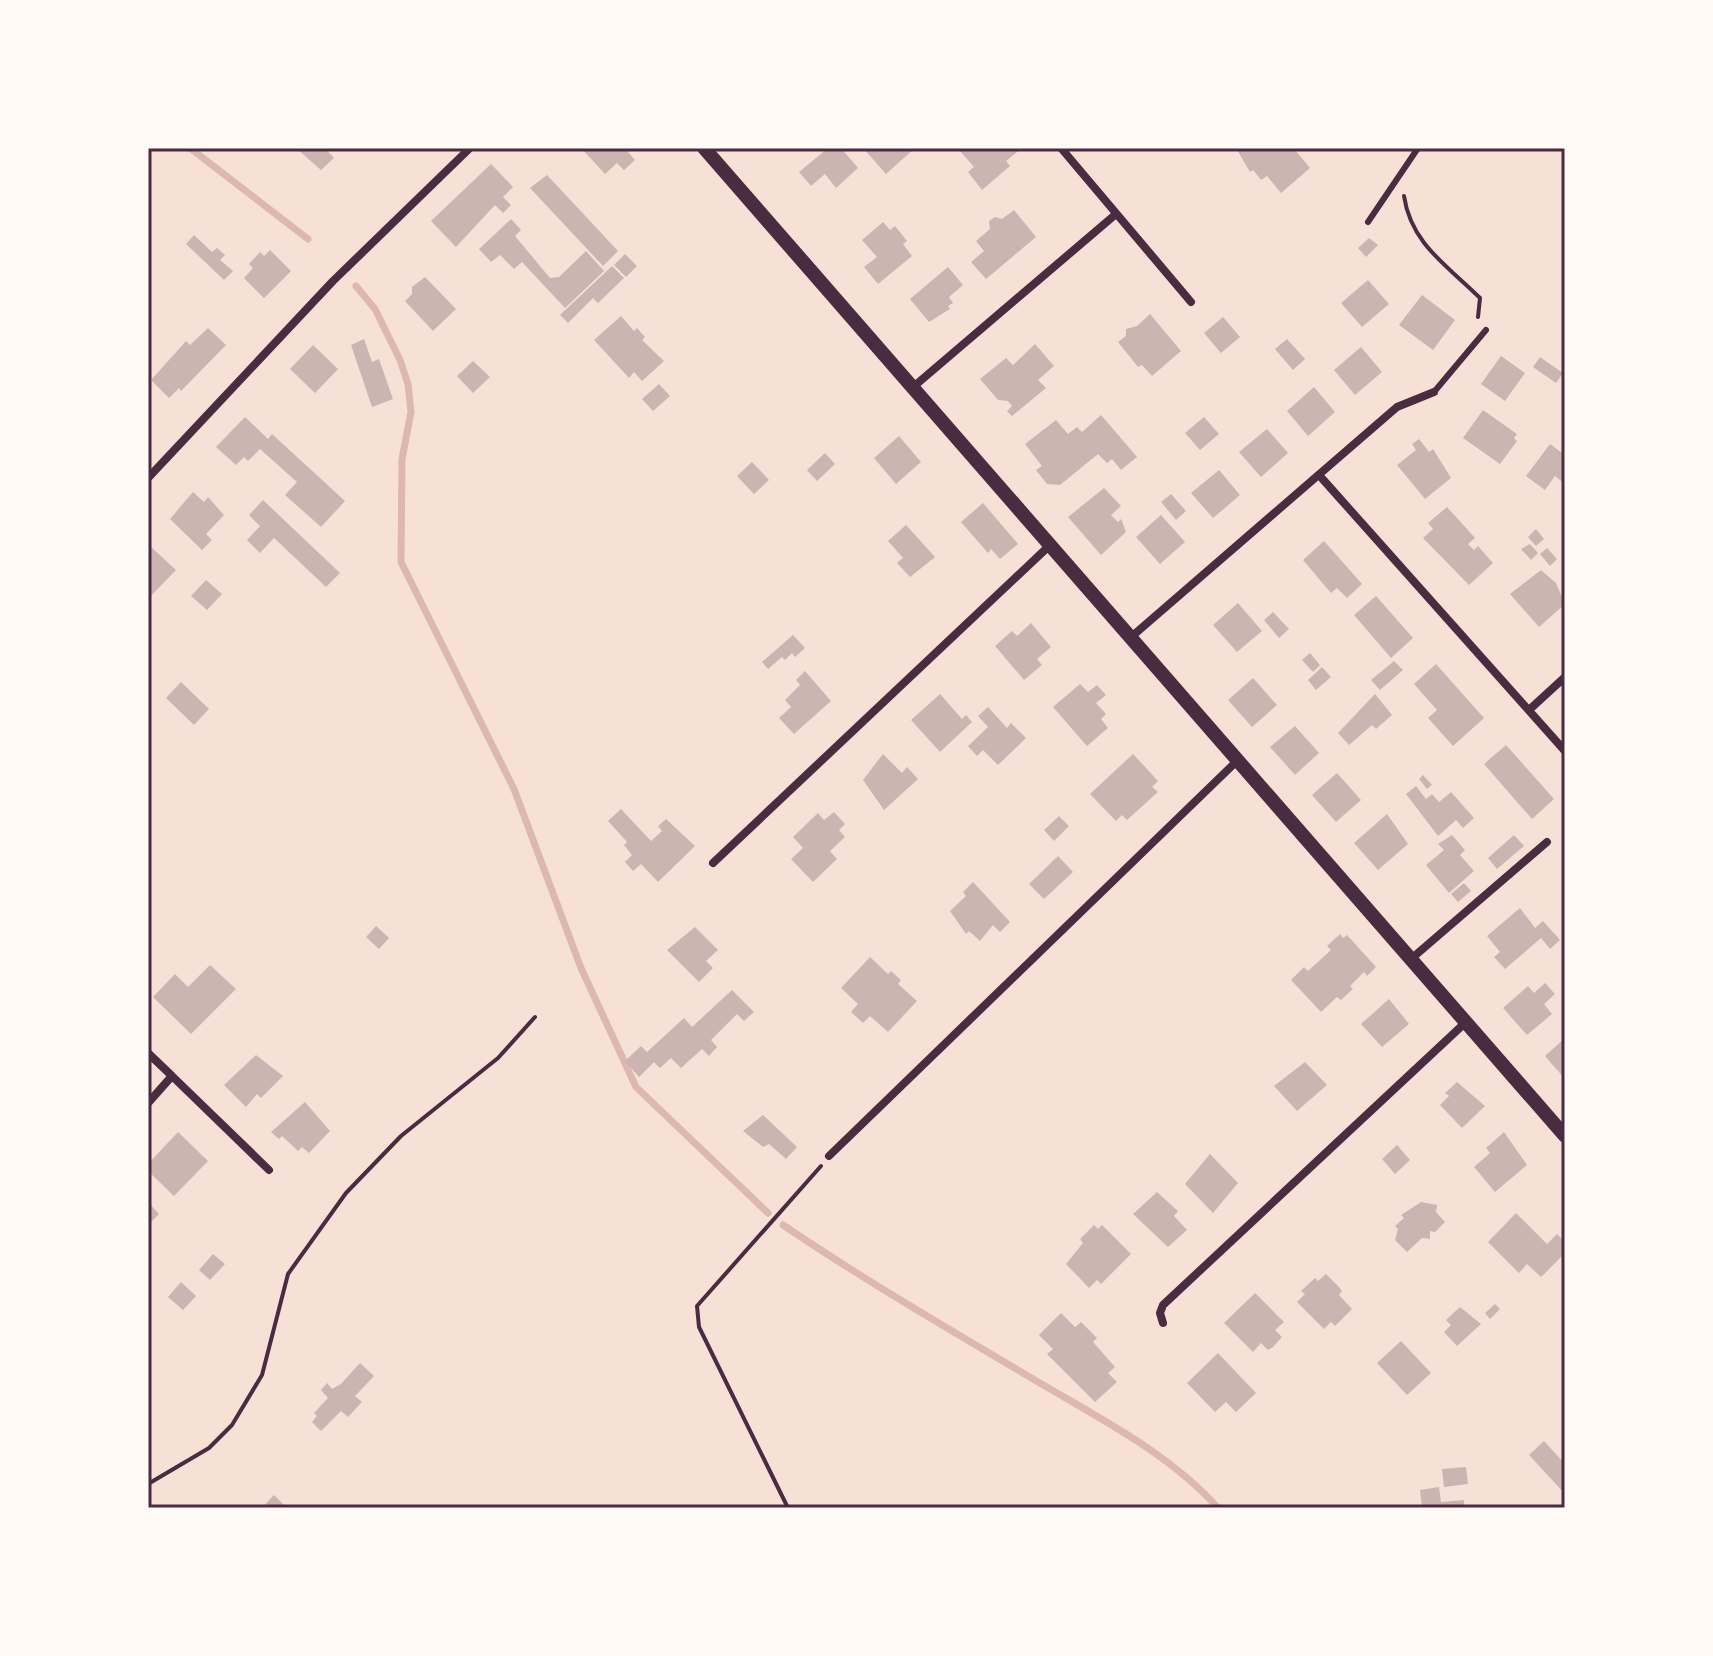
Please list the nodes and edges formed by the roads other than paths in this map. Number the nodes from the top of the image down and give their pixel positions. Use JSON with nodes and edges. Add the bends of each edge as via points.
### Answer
{"nodes":[{"id":1,"x":470,"y":148,"type":"edge"},
{"id":2,"x":704,"y":148,"type":"edge"},
{"id":3,"x":1061,"y":148,"type":"edge"},
{"id":4,"x":1418,"y":148,"type":"edge"},
{"id":5,"x":1116,"y":214,"type":"junction"},
{"id":6,"x":1368,"y":222,"type":"dead end"},
{"id":7,"x":1191,"y":302,"type":"dead end"},
{"id":8,"x":1486,"y":330,"type":"dead end"},
{"id":9,"x":912,"y":389,"type":"junction"},
{"id":10,"x":1434,"y":392,"type":"joint"},
{"id":11,"x":1319,"y":475,"type":"junction"},
{"id":12,"x":148,"y":478,"type":"edge"},
{"id":13,"x":1049,"y":546,"type":"junction"},
{"id":14,"x":1129,"y":638,"type":"junction"},
{"id":15,"x":1565,"y":677,"type":"edge"},
{"id":16,"x":1529,"y":710,"type":"junction"},
{"id":17,"x":1565,"y":751,"type":"edge"},
{"id":18,"x":1238,"y":760,"type":"junction"},
{"id":19,"x":1547,"y":842,"type":"dead end"},
{"id":20,"x":713,"y":863,"type":"dead end"},
{"id":21,"x":1411,"y":959,"type":"junction"},
{"id":22,"x":1466,"y":1022,"type":"junction"},
{"id":23,"x":148,"y":1053,"type":"edge"},
{"id":24,"x":172,"y":1076,"type":"junction"},
{"id":25,"x":148,"y":1103,"type":"edge"},
{"id":26,"x":1565,"y":1136,"type":"edge"},
{"id":27,"x":829,"y":1156,"type":"road end"},
{"id":28,"x":269,"y":1170,"type":"dead end"},
{"id":29,"x":1163,"y":1323,"type":"dead end"}],
"edges":[{"from":1,"to":12,"type":"street","via":[[333,281]]},
{"from":2,"to":9,"type":"street"},
{"from":3,"to":5,"type":"street"},
{"from":4,"to":6,"type":"lane"},
{"from":5,"to":7,"type":"street"},
{"from":5,"to":9,"type":"street"},
{"from":8,"to":10,"type":"lane"},
{"from":9,"to":13,"type":"street"},
{"from":10,"to":11,"type":"street","via":[[1397,407]]},
{"from":11,"to":14,"type":"street"},
{"from":11,"to":16,"type":"street"},
{"from":13,"to":14,"type":"street"},
{"from":13,"to":20,"type":"street"},
{"from":14,"to":18,"type":"street"},
{"from":15,"to":16,"type":"street"},
{"from":16,"to":17,"type":"street"},
{"from":18,"to":21,"type":"street"},
{"from":18,"to":27,"type":"street"},
{"from":19,"to":21,"type":"street"},
{"from":21,"to":22,"type":"street"},
{"from":22,"to":26,"type":"street"},
{"from":22,"to":29,"type":"street","via":[[1163,1305]]},
{"from":23,"to":24,"type":"street"},
{"from":24,"to":25,"type":"street"},
{"from":24,"to":28,"type":"street"}]}
